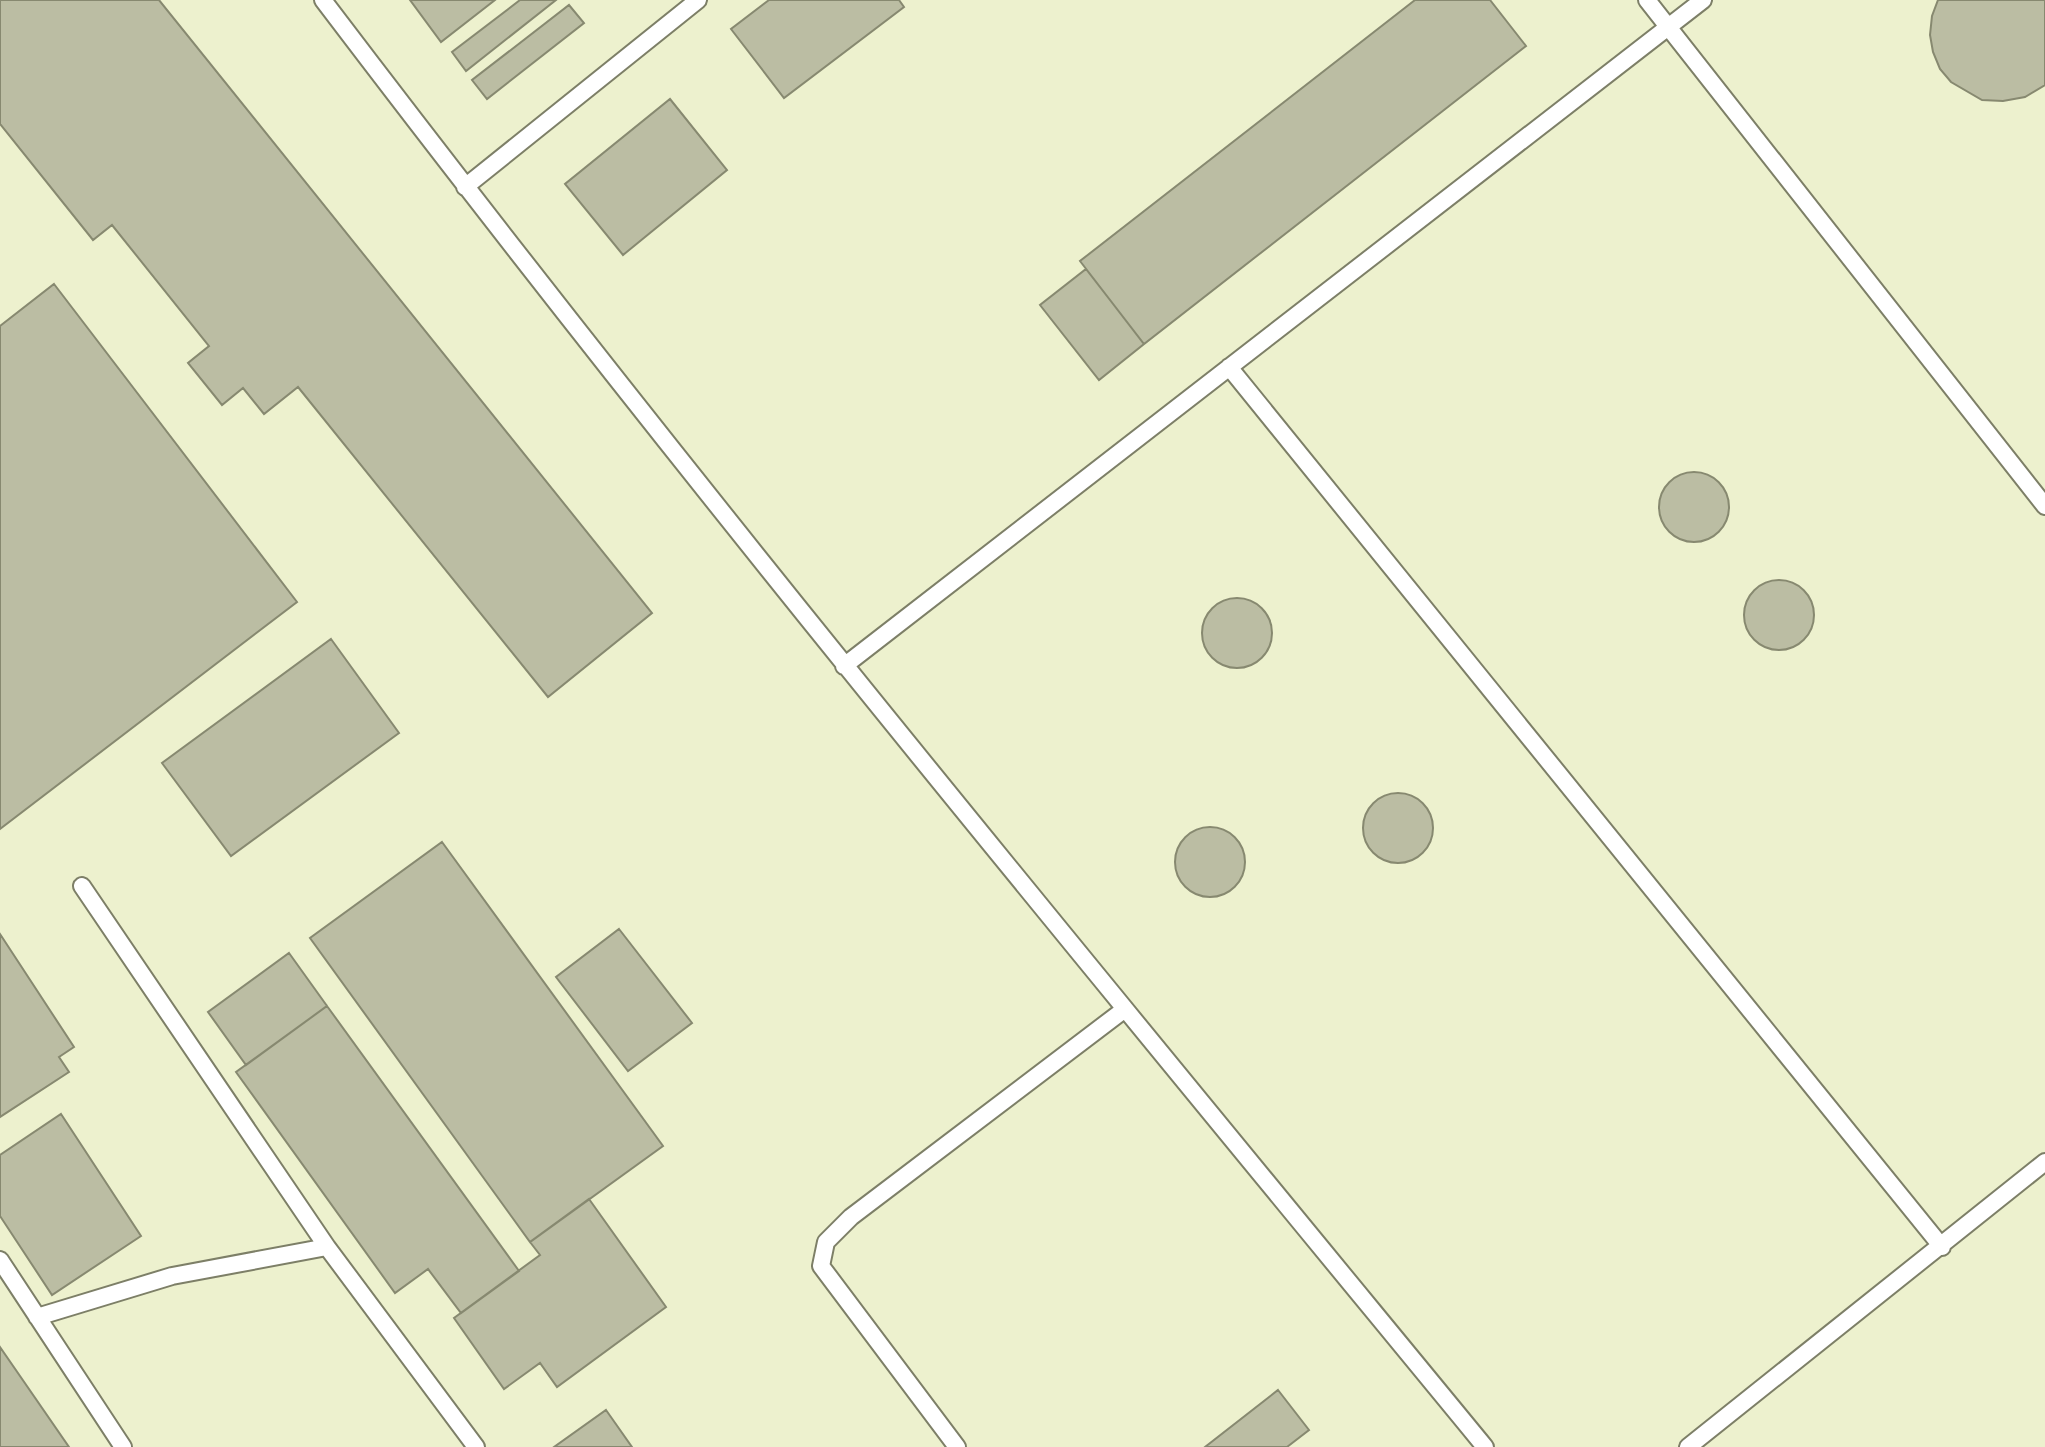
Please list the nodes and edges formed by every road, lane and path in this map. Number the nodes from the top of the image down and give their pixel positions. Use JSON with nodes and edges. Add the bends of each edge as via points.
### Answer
{"nodes":[{"id":1,"x":323,"y":0,"type":"edge"},
{"id":2,"x":698,"y":0,"type":"edge"},
{"id":3,"x":1647,"y":0,"type":"edge"},
{"id":4,"x":1703,"y":0,"type":"edge"},
{"id":5,"x":1667,"y":26,"type":"junction"},
{"id":6,"x":465,"y":187,"type":"junction"},
{"id":7,"x":1229,"y":367,"type":"junction"},
{"id":8,"x":2045,"y":506,"type":"edge"},
{"id":9,"x":844,"y":666,"type":"junction"},
{"id":10,"x":82,"y":886,"type":"dead end"},
{"id":11,"x":1125,"y":1009,"type":"junction"},
{"id":12,"x":2045,"y":1162,"type":"edge"},
{"id":13,"x":327,"y":1247,"type":"junction"},
{"id":14,"x":1942,"y":1247,"type":"junction"},
{"id":15,"x":0,"y":1260,"type":"edge"},
{"id":16,"x":37,"y":1317,"type":"junction"},
{"id":17,"x":123,"y":1447,"type":"edge"},
{"id":18,"x":476,"y":1447,"type":"edge"},
{"id":19,"x":957,"y":1447,"type":"edge"},
{"id":20,"x":1485,"y":1447,"type":"edge"},
{"id":21,"x":1688,"y":1447,"type":"edge"}],
"edges":[{"from":1,"to":6,"type":"lane"},
{"from":2,"to":6,"type":"lane"},
{"from":3,"to":5,"type":"lane"},
{"from":4,"to":5,"type":"lane"},
{"from":5,"to":7,"type":"lane"},
{"from":5,"to":8,"type":"lane"},
{"from":6,"to":9,"type":"lane"},
{"from":7,"to":9,"type":"lane"},
{"from":7,"to":14,"type":"lane"},
{"from":9,"to":11,"type":"lane"},
{"from":10,"to":13,"type":"lane"},
{"from":11,"to":19,"type":"lane","via":[[851,1217],[826,1242],[821,1266]]},
{"from":11,"to":20,"type":"lane"},
{"from":12,"to":14,"type":"lane"},
{"from":13,"to":16,"type":"lane","via":[[172,1276]]},
{"from":13,"to":18,"type":"lane"},
{"from":14,"to":21,"type":"lane"},
{"from":15,"to":16,"type":"lane"},
{"from":16,"to":17,"type":"lane"}]}
